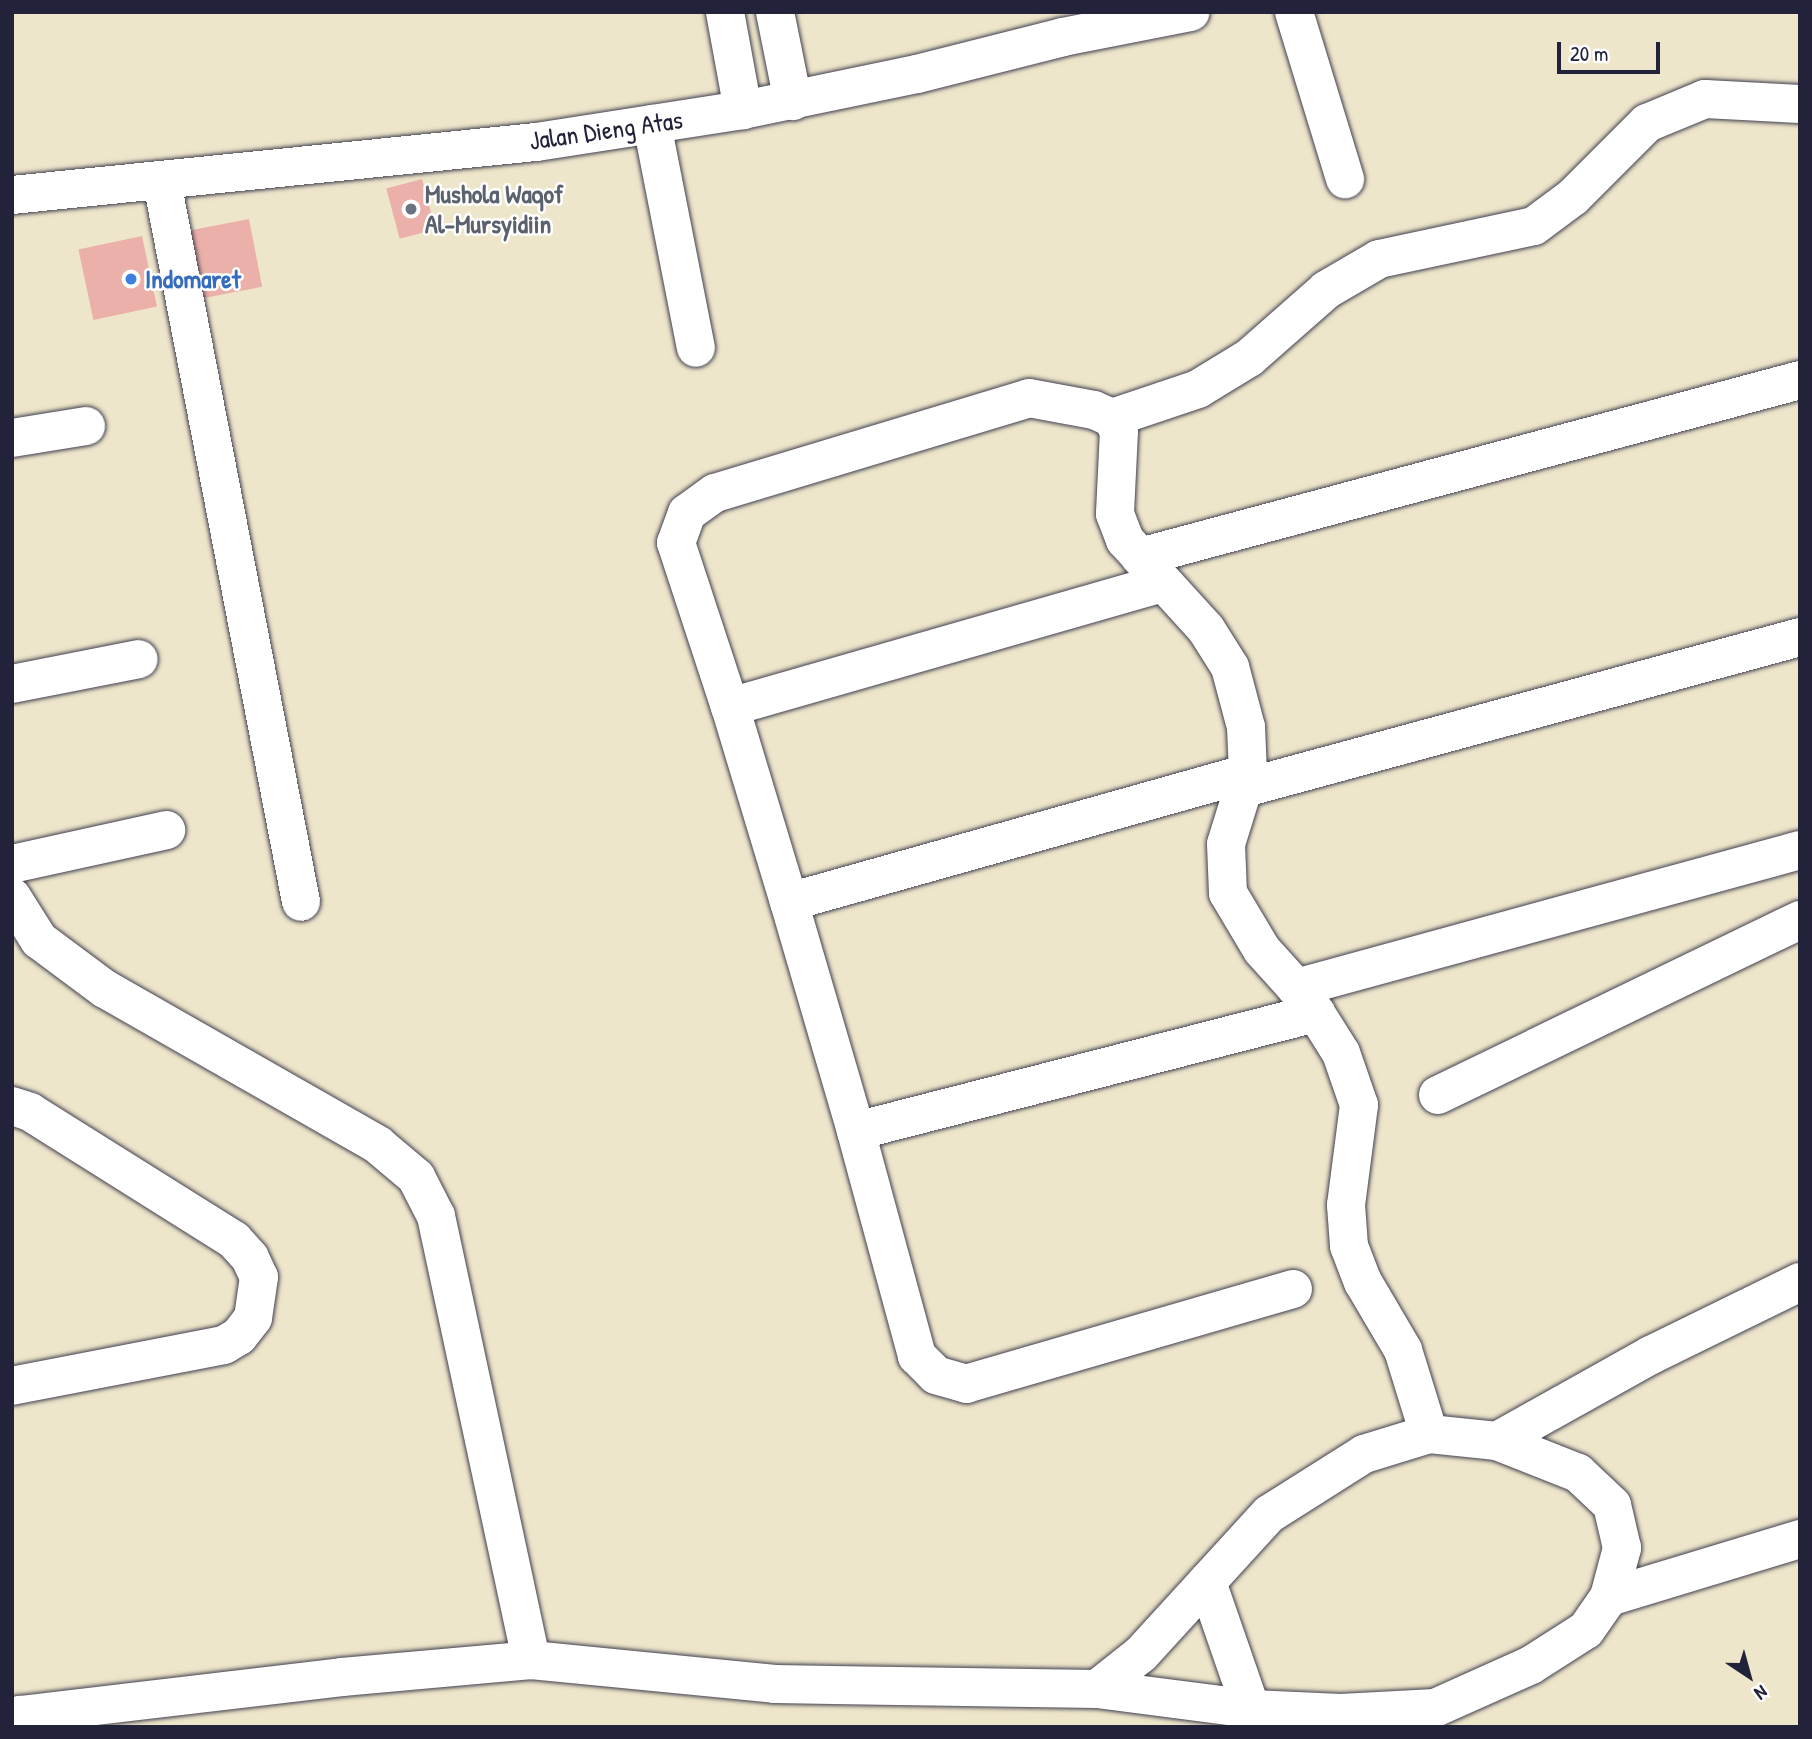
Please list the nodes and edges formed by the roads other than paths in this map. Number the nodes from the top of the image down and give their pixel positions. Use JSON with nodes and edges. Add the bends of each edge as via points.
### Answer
{"nodes":[{"id":1,"x":725,"y":12,"type":"edge"},
{"id":2,"x":775,"y":12,"type":"edge"},
{"id":3,"x":1191,"y":12,"type":"edge"},
{"id":4,"x":1294,"y":12,"type":"edge"},
{"id":5,"x":793,"y":101,"type":"junction"},
{"id":6,"x":1800,"y":104,"type":"edge"},
{"id":7,"x":743,"y":110,"type":"junction"},
{"id":8,"x":652,"y":124,"type":"junction"},
{"id":9,"x":1346,"y":179,"type":"dead end"},
{"id":10,"x":162,"y":182,"type":"junction"},
{"id":11,"x":12,"y":195,"type":"edge"},
{"id":12,"x":696,"y":348,"type":"dead end"},
{"id":13,"x":1800,"y":380,"type":"edge"},
{"id":14,"x":1112,"y":418,"type":"junction"},
{"id":15,"x":86,"y":426,"type":"dead end"},
{"id":16,"x":12,"y":438,"type":"edge"},
{"id":17,"x":1151,"y":570,"type":"junction"},
{"id":18,"x":1800,"y":636,"type":"edge"},
{"id":19,"x":139,"y":659,"type":"dead end"},
{"id":20,"x":12,"y":684,"type":"edge"},
{"id":21,"x":730,"y":707,"type":"junction"},
{"id":22,"x":1245,"y":781,"type":"junction"},
{"id":23,"x":166,"y":830,"type":"dead end"},
{"id":24,"x":1800,"y":850,"type":"edge"},
{"id":25,"x":12,"y":864,"type":"edge"},
{"id":26,"x":12,"y":897,"type":"edge"},
{"id":27,"x":301,"y":902,"type":"dead end"},
{"id":28,"x":789,"y":902,"type":"junction"},
{"id":29,"x":1800,"y":920,"type":"edge"},
{"id":30,"x":1306,"y":1000,"type":"junction"},
{"id":31,"x":1438,"y":1095,"type":"dead end"},
{"id":32,"x":12,"y":1106,"type":"edge"},
{"id":33,"x":856,"y":1131,"type":"junction"},
{"id":34,"x":1800,"y":1282,"type":"edge"},
{"id":35,"x":1293,"y":1289,"type":"dead end"},
{"id":36,"x":12,"y":1386,"type":"edge"},
{"id":37,"x":1429,"y":1434,"type":"junction"},
{"id":38,"x":1497,"y":1441,"type":"junction"},
{"id":39,"x":1800,"y":1539,"type":"edge"},
{"id":40,"x":1207,"y":1582,"type":"junction"},
{"id":41,"x":1609,"y":1597,"type":"junction"},
{"id":42,"x":531,"y":1660,"type":"junction"},
{"id":43,"x":1097,"y":1689,"type":"junction"},
{"id":44,"x":1251,"y":1709,"type":"junction"},
{"id":45,"x":12,"y":1718,"type":"edge"}],
"edges":[{"from":1,"to":7,"type":"street"},
{"from":2,"to":5,"type":"street"},
{"from":3,"to":5,"type":"street","name":"Jalan Dieng Atas","via":[[1063,37]]},
{"from":4,"to":9,"type":"street"},
{"from":5,"to":7,"type":"street","name":"Jalan Dieng Atas"},
{"from":6,"to":14,"type":"street","via":[[1705,99],[1647,123],[1573,197],[1535,226],[1380,259],[1326,290],[1249,358],[1198,389]]},
{"from":7,"to":8,"type":"street","name":"Jalan Dieng Atas"},
{"from":8,"to":10,"type":"street","name":"Jalan Dieng Atas","via":[[536,142]]},
{"from":8,"to":12,"type":"street"},
{"from":10,"to":11,"type":"street","name":"Jalan Dieng Atas"},
{"from":10,"to":27,"type":"street"},
{"from":13,"to":17,"type":"street"},
{"from":14,"to":17,"type":"street","via":[[1119,431],[1115,514],[1125,540]]},
{"from":14,"to":21,"type":"street","via":[[1094,410],[1029,398],[715,493],[687,513],[676,543]]},
{"from":15,"to":16,"type":"street"},
{"from":17,"to":21,"type":"street"},
{"from":17,"to":22,"type":"street","via":[[1206,629],[1230,667],[1246,727]]},
{"from":18,"to":22,"type":"street"},
{"from":19,"to":20,"type":"street"},
{"from":21,"to":28,"type":"street"},
{"from":22,"to":28,"type":"street"},
{"from":22,"to":30,"type":"street","via":[[1226,844],[1228,893],[1262,950]]},
{"from":23,"to":25,"type":"street"},
{"from":24,"to":30,"type":"street"},
{"from":26,"to":42,"type":"street","via":[[39,940],[104,989],[378,1145],[416,1177],[436,1216]]},
{"from":28,"to":33,"type":"street"},
{"from":29,"to":31,"type":"street"},
{"from":30,"to":33,"type":"street"},
{"from":30,"to":37,"type":"street","via":[[1340,1052],[1359,1105],[1346,1205],[1349,1245],[1363,1282],[1403,1350]]},
{"from":32,"to":36,"type":"street","via":[[30,1112],[234,1240],[250,1258],[258,1278],[253,1318],[239,1336],[224,1345]]},
{"from":33,"to":35,"type":"street","via":[[917,1356],[936,1375],[967,1384]]},
{"from":34,"to":38,"type":"street","via":[[1651,1355]]},
{"from":37,"to":38,"type":"street"},
{"from":37,"to":40,"type":"street","via":[[1364,1454],[1269,1514]]},
{"from":38,"to":41,"type":"street","via":[[1578,1474],[1612,1505],[1622,1548]]},
{"from":39,"to":41,"type":"street"},
{"from":40,"to":43,"type":"street","via":[[1141,1654]]},
{"from":40,"to":44,"type":"street"},
{"from":41,"to":44,"type":"street","via":[[1586,1630],[1531,1665],[1435,1708],[1341,1713]]},
{"from":42,"to":43,"type":"street","via":[[775,1684]]},
{"from":42,"to":45,"type":"street","via":[[302,1682]]},
{"from":43,"to":44,"type":"street"}]}
